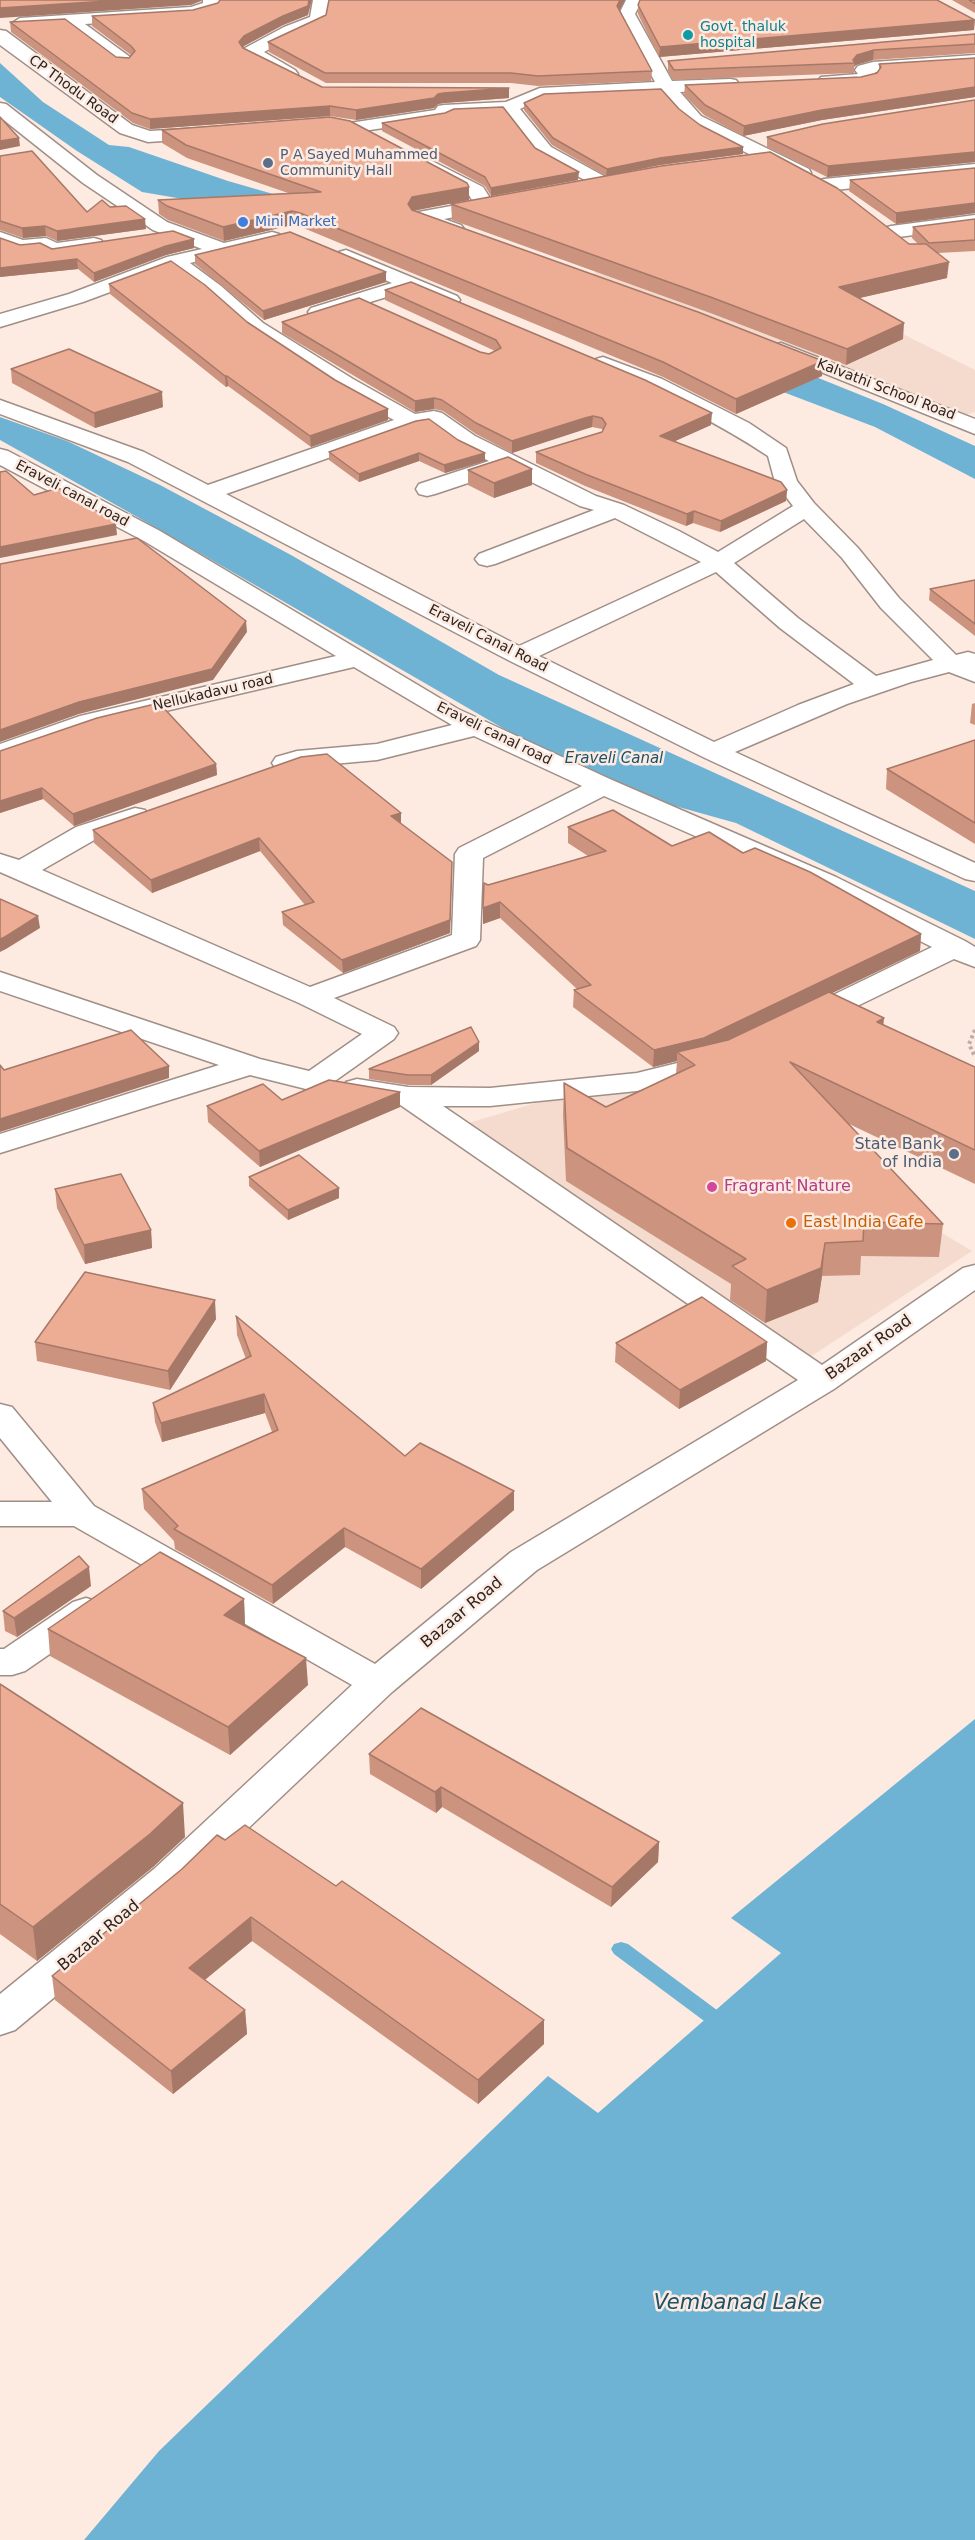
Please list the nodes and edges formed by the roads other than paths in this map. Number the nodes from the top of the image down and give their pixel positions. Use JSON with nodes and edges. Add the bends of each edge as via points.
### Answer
{"nodes":[{"id":1,"x":211,"y":0,"type":"edge"},
{"id":2,"x":321,"y":0,"type":"edge"},
{"id":3,"x":634,"y":0,"type":"edge"},
{"id":4,"x":68,"y":19,"type":"junction"},
{"id":5,"x":0,"y":25,"type":"edge"},
{"id":6,"x":0,"y":35,"type":"edge"},
{"id":7,"x":975,"y":60,"type":"edge"},
{"id":8,"x":124,"y":61,"type":"edge"},
{"id":9,"x":675,"y":63,"type":"edge"},
{"id":10,"x":653,"y":65,"type":"junction"},
{"id":11,"x":301,"y":80,"type":"edge"},
{"id":12,"x":814,"y":81,"type":"edge"},
{"id":13,"x":746,"y":83,"type":"edge"},
{"id":14,"x":667,"y":88,"type":"junction"},
{"id":15,"x":510,"y":98,"type":"junction"},
{"id":16,"x":0,"y":108,"type":"edge"},
{"id":17,"x":227,"y":131,"type":"edge"},
{"id":18,"x":765,"y":139,"type":"edge"},
{"id":19,"x":386,"y":143,"type":"edge"},
{"id":20,"x":742,"y":144,"type":"junction"},
{"id":21,"x":53,"y":149,"type":"junction"},
{"id":22,"x":32,"y":153,"type":"edge"},
{"id":23,"x":772,"y":158,"type":"junction"},
{"id":24,"x":416,"y":159,"type":"edge"},
{"id":25,"x":738,"y":162,"type":"edge"},
{"id":26,"x":975,"y":171,"type":"edge"},
{"id":27,"x":626,"y":179,"type":"edge"},
{"id":28,"x":604,"y":184,"type":"junction"},
{"id":29,"x":824,"y":185,"type":"junction"},
{"id":30,"x":571,"y":190,"type":"edge"},
{"id":31,"x":843,"y":198,"type":"edge"},
{"id":32,"x":872,"y":218,"type":"edge"},
{"id":33,"x":975,"y":221,"type":"edge"},
{"id":34,"x":176,"y":232,"type":"junction"},
{"id":35,"x":891,"y":232,"type":"junction"},
{"id":36,"x":293,"y":233,"type":"edge"},
{"id":37,"x":475,"y":236,"type":"edge"},
{"id":38,"x":142,"y":237,"type":"edge"},
{"id":39,"x":0,"y":238,"type":"edge"},
{"id":40,"x":109,"y":242,"type":"edge"},
{"id":41,"x":908,"y":246,"type":"edge"},
{"id":42,"x":325,"y":247,"type":"edge"},
{"id":43,"x":221,"y":249,"type":"junction"},
{"id":44,"x":174,"y":261,"type":"junction"},
{"id":45,"x":411,"y":283,"type":"junction"},
{"id":46,"x":361,"y":299,"type":"junction"},
{"id":47,"x":472,"y":309,"type":"edge"},
{"id":48,"x":393,"y":313,"type":"edge"},
{"id":49,"x":0,"y":321,"type":"edge"},
{"id":50,"x":261,"y":330,"type":"junction"},
{"id":51,"x":760,"y":342,"type":"edge"},
{"id":52,"x":580,"y":353,"type":"edge"},
{"id":53,"x":0,"y":407,"type":"edge"},
{"id":54,"x":970,"y":420,"type":"edge"},
{"id":55,"x":412,"y":421,"type":"junction"},
{"id":56,"x":541,"y":452,"type":"edge"},
{"id":57,"x":0,"y":456,"type":"edge"},
{"id":58,"x":510,"y":462,"type":"junction"},
{"id":59,"x":30,"y":471,"type":"junction"},
{"id":60,"x":0,"y":477,"type":"edge"},
{"id":61,"x":427,"y":489,"type":"dead end"},
{"id":62,"x":208,"y":493,"type":"junction"},
{"id":63,"x":806,"y":508,"type":"junction"},
{"id":64,"x":616,"y":510,"type":"junction"},
{"id":65,"x":152,"y":536,"type":"junction"},
{"id":66,"x":122,"y":543,"type":"edge"},
{"id":67,"x":487,"y":559,"type":"dead end"},
{"id":68,"x":719,"y":562,"type":"junction"},
{"id":69,"x":519,"y":656,"type":"junction"},
{"id":70,"x":359,"y":658,"type":"junction"},
{"id":71,"x":975,"y":658,"type":"edge"},
{"id":72,"x":950,"y":663,"type":"junction"},
{"id":73,"x":975,"y":674,"type":"edge"},
{"id":74,"x":873,"y":686,"type":"junction"},
{"id":75,"x":0,"y":723,"type":"edge"},
{"id":76,"x":477,"y":727,"type":"junction"},
{"id":77,"x":27,"y":742,"type":"junction"},
{"id":78,"x":714,"y":752,"type":"junction"},
{"id":79,"x":0,"y":753,"type":"edge"},
{"id":80,"x":264,"y":771,"type":"edge"},
{"id":81,"x":603,"y":786,"type":"junction"},
{"id":82,"x":164,"y":806,"type":"edge"},
{"id":83,"x":10,"y":867,"type":"edge"},
{"id":84,"x":975,"y":873,"type":"edge"},
{"id":85,"x":965,"y":953,"type":"edge"},
{"id":86,"x":0,"y":981,"type":"edge"},
{"id":87,"x":309,"y":997,"type":"junction"},
{"id":88,"x":777,"y":1034,"type":"edge"},
{"id":89,"x":745,"y":1049,"type":"edge"},
{"id":90,"x":249,"y":1065,"type":"junction"},
{"id":91,"x":314,"y":1082,"type":"junction"},
{"id":92,"x":408,"y":1096,"type":"junction"},
{"id":93,"x":0,"y":1144,"type":"edge"},
{"id":94,"x":975,"y":1275,"type":"edge"},
{"id":95,"x":822,"y":1381,"type":"junction"},
{"id":96,"x":0,"y":1415,"type":"edge"},
{"id":97,"x":0,"y":1514,"type":"edge"},
{"id":98,"x":81,"y":1514,"type":"junction"},
{"id":99,"x":133,"y":1578,"type":"junction"},
{"id":100,"x":0,"y":1662,"type":"edge"},
{"id":101,"x":378,"y":1683,"type":"junction"},
{"id":102,"x":0,"y":2018,"type":"edge"}],
"edges":[{"from":1,"to":4,"type":"street","via":[[212,6],[193,12]]},
{"from":2,"to":11,"type":"street","via":[[318,20],[251,52]]},
{"from":3,"to":10,"type":"street","via":[[627,14]]},
{"from":4,"to":5,"type":"street"},
{"from":4,"to":8,"type":"street"},
{"from":6,"to":17,"type":"street","name":"CP Thodu Road","via":[[126,129],[148,137]]},
{"from":7,"to":12,"type":"street","via":[[873,67],[864,70],[869,76],[866,79]]},
{"from":9,"to":10,"type":"street"},
{"from":10,"to":14,"type":"street"},
{"from":13,"to":14,"type":"street"},
{"from":14,"to":15,"type":"street","via":[[540,93]]},
{"from":14,"to":20,"type":"street","via":[[695,120]]},
{"from":15,"to":19,"type":"street","via":[[444,110],[445,114],[348,126]]},
{"from":15,"to":28,"type":"street","via":[[544,151]]},
{"from":16,"to":21,"type":"street"},
{"from":18,"to":20,"type":"street"},
{"from":20,"to":23,"type":"street"},
{"from":21,"to":22,"type":"street"},
{"from":21,"to":34,"type":"street","via":[[90,179],[160,226]]},
{"from":23,"to":25,"type":"street"},
{"from":23,"to":29,"type":"street"},
{"from":24,"to":37,"type":"street","via":[[495,205],[420,217]]},
{"from":26,"to":29,"type":"street"},
{"from":27,"to":28,"type":"street"},
{"from":28,"to":30,"type":"street"},
{"from":29,"to":31,"type":"street"},
{"from":32,"to":35,"type":"street"},
{"from":33,"to":35,"type":"street"},
{"from":34,"to":38,"type":"street"},
{"from":34,"to":43,"type":"street"},
{"from":35,"to":41,"type":"street"},
{"from":36,"to":43,"type":"street"},
{"from":39,"to":40,"type":"street","via":[[21,246],[46,243],[52,250]]},
{"from":42,"to":45,"type":"street"},
{"from":43,"to":44,"type":"street"},
{"from":44,"to":49,"type":"street","via":[[76,298]]},
{"from":44,"to":50,"type":"street"},
{"from":45,"to":46,"type":"street"},
{"from":45,"to":47,"type":"street"},
{"from":46,"to":48,"type":"street"},
{"from":46,"to":50,"type":"street"},
{"from":50,"to":55,"type":"street"},
{"from":51,"to":54,"type":"street","name":"Kalvathi School Road"},
{"from":52,"to":63,"type":"street","via":[[654,384],[741,428],[777,453],[786,482]]},
{"from":53,"to":62,"type":"street","name":"Eraveli Canal Road","via":[[136,457]]},
{"from":55,"to":58,"type":"street","via":[[434,418],[467,441]]},
{"from":55,"to":62,"type":"street"},
{"from":56,"to":58,"type":"street"},
{"from":57,"to":59,"type":"street","name":"Eraveli canal road"},
{"from":58,"to":61,"type":"street"},
{"from":58,"to":64,"type":"street","via":[[588,501]]},
{"from":59,"to":60,"type":"street"},
{"from":59,"to":65,"type":"street","name":"Eraveli canal road"},
{"from":62,"to":69,"type":"street","name":"Eraveli Canal Road"},
{"from":63,"to":68,"type":"street"},
{"from":63,"to":72,"type":"street"},
{"from":64,"to":67,"type":"street"},
{"from":64,"to":68,"type":"street"},
{"from":65,"to":66,"type":"street"},
{"from":65,"to":70,"type":"street","name":"Eraveli canal road"},
{"from":68,"to":69,"type":"street"},
{"from":68,"to":74,"type":"street","via":[[789,623]]},
{"from":69,"to":78,"type":"street","name":"Eraveli Canal Road"},
{"from":70,"to":76,"type":"street","name":"Eraveli canal road"},
{"from":70,"to":77,"type":"street","name":"Nellukadavu road","via":[[89,721]]},
{"from":71,"to":72,"type":"street"},
{"from":72,"to":73,"type":"street"},
{"from":72,"to":74,"type":"street"},
{"from":74,"to":78,"type":"street","via":[[805,710]]},
{"from":75,"to":77,"type":"street"},
{"from":76,"to":80,"type":"street","via":[[377,752],[297,759]]},
{"from":76,"to":81,"type":"street","name":"Eraveli canal road"},
{"from":77,"to":79,"type":"street","name":"Nellukadavu road"},
{"from":78,"to":84,"type":"street","name":"Eraveli Canal Road"},
{"from":81,"to":85,"type":"street","name":"Eraveli canal road","via":[[826,883]]},
{"from":81,"to":87,"type":"street","via":[[469,854],[466,940]]},
{"from":82,"to":83,"type":"street"},
{"from":83,"to":87,"type":"street"},
{"from":85,"to":88,"type":"street"},
{"from":86,"to":90,"type":"street"},
{"from":87,"to":91,"type":"street","via":[[383,1033]]},
{"from":89,"to":92,"type":"street","via":[[714,1064],[637,1082],[490,1097]]},
{"from":90,"to":91,"type":"street"},
{"from":90,"to":93,"type":"street"},
{"from":91,"to":92,"type":"street"},
{"from":92,"to":95,"type":"street"},
{"from":94,"to":95,"type":"street","name":"Bazaar Road"},
{"from":95,"to":101,"type":"street","name":"Bazaar Road","via":[[524,1561]]},
{"from":96,"to":98,"type":"street"},
{"from":97,"to":98,"type":"street"},
{"from":98,"to":99,"type":"street"},
{"from":99,"to":100,"type":"street","via":[[12,1662]]},
{"from":99,"to":101,"type":"street"},
{"from":101,"to":102,"type":"street","name":"Bazaar Road","via":[[168,1880]]}]}
